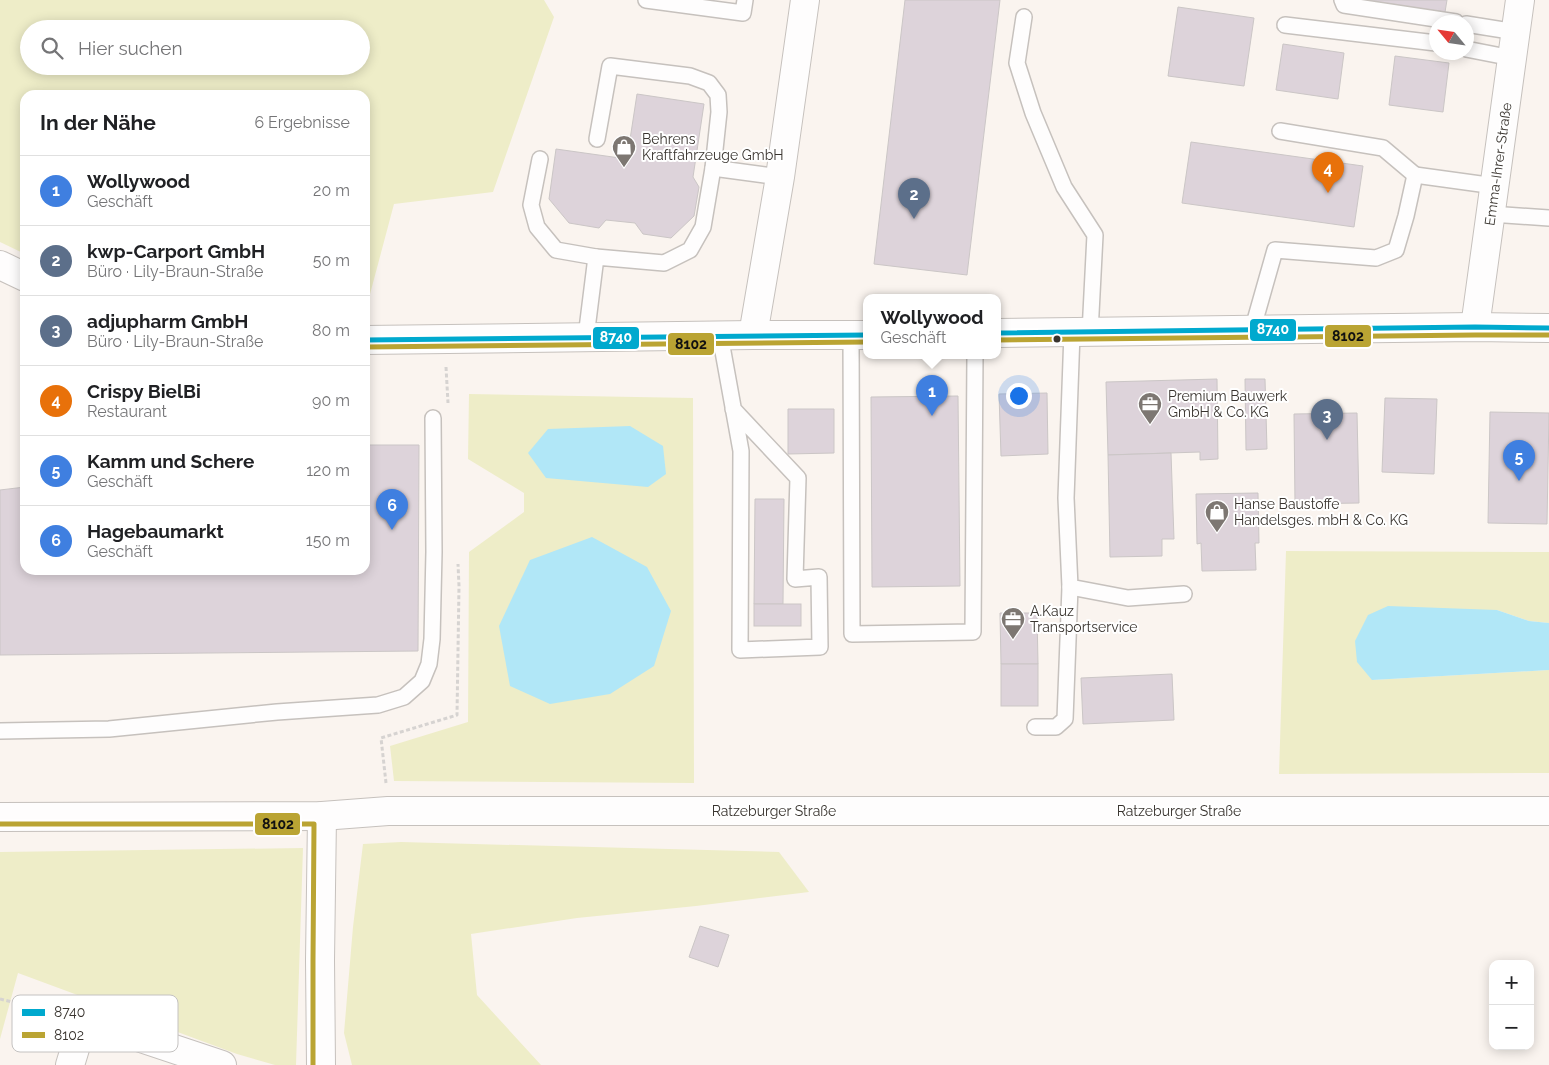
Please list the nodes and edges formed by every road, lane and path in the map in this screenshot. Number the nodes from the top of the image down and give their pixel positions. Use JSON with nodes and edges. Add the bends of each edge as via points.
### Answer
{"nodes":[{"id":1,"x":646,"y":0,"type":"edge"},
{"id":2,"x":745,"y":0,"type":"edge"},
{"id":3,"x":805,"y":0,"type":"edge"},
{"id":4,"x":1342,"y":0,"type":"edge"},
{"id":5,"x":1520,"y":0,"type":"edge"},
{"id":6,"x":1024,"y":17,"type":"dead end"},
{"id":7,"x":1429,"y":18,"type":"edge"},
{"id":8,"x":1285,"y":25,"type":"dead end"},
{"id":9,"x":1474,"y":28,"type":"edge"},
{"id":10,"x":1429,"y":42,"type":"edge"},
{"id":11,"x":1514,"y":45,"type":"junction"},
{"id":12,"x":1474,"y":48,"type":"edge"},
{"id":13,"x":1280,"y":131,"type":"dead end"},
{"id":14,"x":597,"y":139,"type":"dead end"},
{"id":15,"x":540,"y":159,"type":"dead end"},
{"id":16,"x":713,"y":168,"type":"junction"},
{"id":17,"x":1415,"y":175,"type":"junction"},
{"id":18,"x":780,"y":177,"type":"junction"},
{"id":19,"x":1495,"y":186,"type":"junction"},
{"id":20,"x":1491,"y":214,"type":"junction"},
{"id":21,"x":1549,"y":218,"type":"edge"},
{"id":22,"x":596,"y":258,"type":"junction"},
{"id":23,"x":0,"y":265,"type":"edge"},
{"id":24,"x":20,"y":275,"type":"edge"},
{"id":25,"x":1475,"y":328,"type":"junction"},
{"id":26,"x":1549,"y":328,"type":"edge"},
{"id":27,"x":1252,"y":330,"type":"junction"},
{"id":28,"x":1081,"y":333,"type":"junction"},
{"id":29,"x":753,"y":334,"type":"junction"},
{"id":30,"x":1001,"y":334,"type":"edge"},
{"id":31,"x":720,"y":335,"type":"junction"},
{"id":32,"x":859,"y":335,"type":"edge"},
{"id":33,"x":586,"y":337,"type":"junction"},
{"id":34,"x":370,"y":340,"type":"edge"},
{"id":35,"x":975,"y":359,"type":"edge"},
{"id":36,"x":733,"y":409,"type":"junction"},
{"id":37,"x":433,"y":418,"type":"dead end"},
{"id":38,"x":1070,"y":587,"type":"junction"},
{"id":39,"x":1184,"y":594,"type":"dead end"},
{"id":40,"x":1035,"y":727,"type":"dead end"},
{"id":41,"x":0,"y":731,"type":"edge"},
{"id":42,"x":1549,"y":811,"type":"edge"},
{"id":43,"x":322,"y":816,"type":"junction"},
{"id":44,"x":0,"y":817,"type":"edge"},
{"id":45,"x":178,"y":1051,"type":"edge"},
{"id":46,"x":74,"y":1052,"type":"edge"},
{"id":47,"x":70,"y":1065,"type":"edge"},
{"id":48,"x":222,"y":1065,"type":"edge"},
{"id":49,"x":321,"y":1065,"type":"edge"}],
"edges":[{"from":1,"to":2,"type":"lane","via":[[743,13]]},
{"from":3,"to":18,"type":"street"},
{"from":4,"to":7,"type":"lane","via":[[1344,5]]},
{"from":5,"to":11,"type":"street","name":"Emma-Ihrer-Straße"},
{"from":6,"to":28,"type":"lane","via":[[1017,63],[1064,187],[1096,235]]},
{"from":8,"to":10,"type":"lane"},
{"from":9,"to":11,"type":"lane"},
{"from":11,"to":12,"type":"lane"},
{"from":11,"to":19,"type":"street","name":"Emma-Ihrer-Straße"},
{"from":13,"to":17,"type":"lane","via":[[1383,148]]},
{"from":14,"to":16,"type":"lane","via":[[610,66],[690,76],[709,83],[718,95]]},
{"from":15,"to":22,"type":"lane","via":[[531,205],[537,227],[556,250]]},
{"from":16,"to":18,"type":"lane"},
{"from":16,"to":22,"type":"lane","via":[[703,227],[690,250],[664,263]]},
{"from":17,"to":19,"type":"lane"},
{"from":17,"to":27,"type":"lane","via":[[1396,250],[1376,258],[1275,250]]},
{"from":18,"to":29,"type":"street"},
{"from":19,"to":20,"type":"street","name":"Emma-Ihrer-Straße"},
{"from":20,"to":21,"type":"lane"},
{"from":20,"to":25,"type":"street","name":"Emma-Ihrer-Straße"},
{"from":22,"to":33,"type":"lane"},
{"from":23,"to":24,"type":"street"},
{"from":25,"to":26,"type":"street"},
{"from":25,"to":27,"type":"street"},
{"from":27,"to":28,"type":"street"},
{"from":28,"to":30,"type":"street"},
{"from":28,"to":38,"type":"lane","via":[[1066,498]]},
{"from":29,"to":31,"type":"street"},
{"from":29,"to":32,"type":"street"},
{"from":31,"to":33,"type":"street"},
{"from":31,"to":36,"type":"lane"},
{"from":32,"to":35,"type":"lane","via":[[852,634],[973,632]]},
{"from":33,"to":34,"type":"street"},
{"from":36,"to":36,"type":"lane","via":[[741,451],[740,650],[820,647],[820,577],[795,579],[798,478]]},
{"from":37,"to":41,"type":"lane","via":[[432,639],[429,664],[422,681],[404,697],[378,705],[109,728]]},
{"from":38,"to":39,"type":"lane","via":[[1128,598]]},
{"from":38,"to":40,"type":"lane","via":[[1065,719],[1056,727]]},
{"from":42,"to":43,"type":"street","name":"Ratzeburger Straße","via":[[388,811]]},
{"from":43,"to":44,"type":"street","name":"Ratzeburger Straße"},
{"from":43,"to":49,"type":"street"},
{"from":45,"to":48,"type":"street"},
{"from":46,"to":47,"type":"street"}]}
